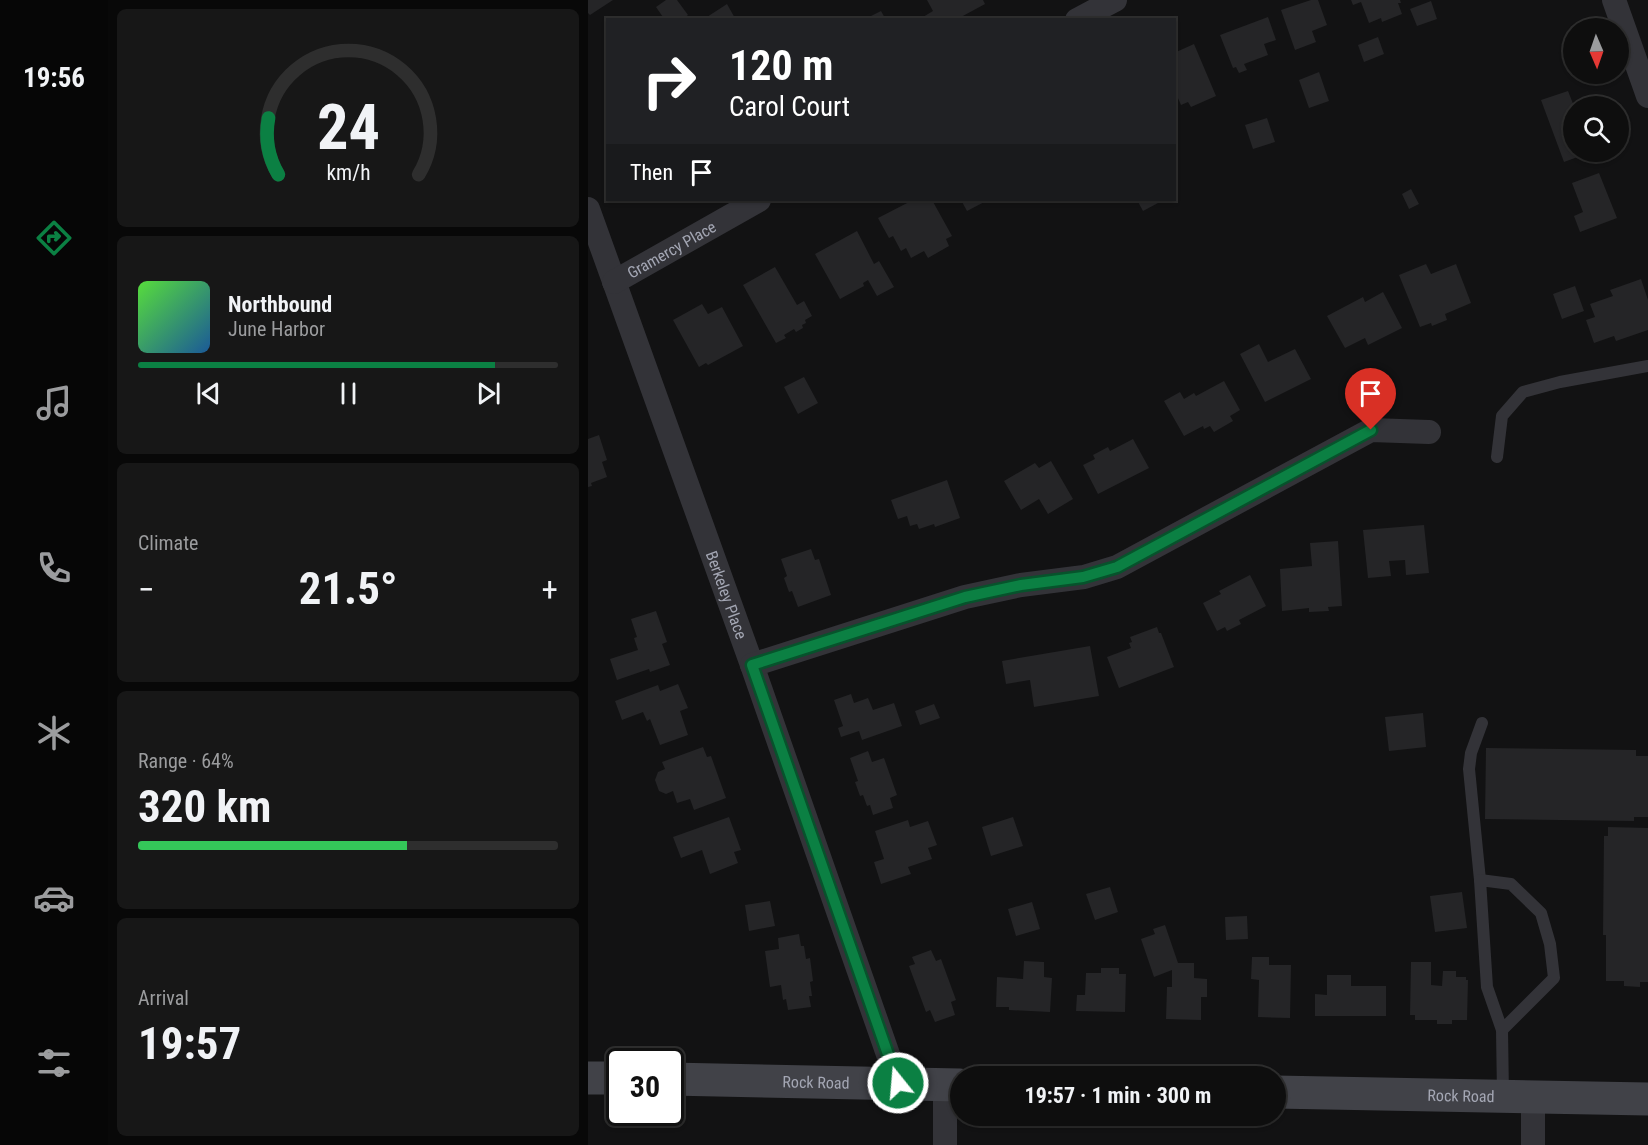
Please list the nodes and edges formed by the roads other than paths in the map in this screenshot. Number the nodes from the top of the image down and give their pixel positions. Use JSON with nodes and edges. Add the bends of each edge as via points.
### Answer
{"nodes":[{"id":1,"x":1115,"y":0,"type":"edge"},
{"id":2,"x":1614,"y":0,"type":"edge"},
{"id":3,"x":1081,"y":18,"type":"edge"},
{"id":4,"x":1648,"y":96,"type":"edge"},
{"id":5,"x":757,"y":201,"type":"edge"},
{"id":6,"x":588,"y":209,"type":"edge"},
{"id":7,"x":614,"y":282,"type":"junction"},
{"id":8,"x":1648,"y":366,"type":"edge"},
{"id":9,"x":1429,"y":432,"type":"dead end"},
{"id":10,"x":1497,"y":457,"type":"dead end"},
{"id":11,"x":752,"y":665,"type":"junction"},
{"id":12,"x":1482,"y":723,"type":"dead end"},
{"id":13,"x":1480,"y":880,"type":"junction"},
{"id":14,"x":1502,"y":1030,"type":"junction"},
{"id":15,"x":588,"y":1078,"type":"edge"},
{"id":16,"x":606,"y":1078,"type":"edge"},
{"id":17,"x":684,"y":1079,"type":"edge"},
{"id":18,"x":898,"y":1083,"type":"junction"},
{"id":19,"x":950,"y":1085,"type":"edge"},
{"id":20,"x":1286,"y":1092,"type":"edge"},
{"id":21,"x":1518,"y":1097,"type":"junction"},
{"id":22,"x":1648,"y":1099,"type":"edge"},
{"id":23,"x":950,"y":1102,"type":"edge"},
{"id":24,"x":945,"y":1145,"type":"edge"},
{"id":25,"x":1533,"y":1145,"type":"edge"}],
"edges":[{"from":1,"to":3,"type":"street"},
{"from":2,"to":4,"type":"street"},
{"from":5,"to":7,"type":"street","name":"Gramercy Place"},
{"from":6,"to":7,"type":"street","name":"Berkeley Place"},
{"from":7,"to":11,"type":"street","name":"Berkeley Place"},
{"from":8,"to":10,"type":"lane","via":[[1523,392],[1502,417]]},
{"from":9,"to":11,"type":"street","via":[[1371,430],[1117,567],[1083,577],[965,597]]},
{"from":11,"to":18,"type":"street","name":"Berkeley Place"},
{"from":12,"to":13,"type":"lane","via":[[1469,769]]},
{"from":13,"to":14,"type":"lane","via":[[1487,987]]},
{"from":13,"to":14,"type":"lane","via":[[1511,884],[1541,913],[1550,944],[1554,978]]},
{"from":14,"to":21,"type":"lane"},
{"from":15,"to":16,"type":"street"},
{"from":17,"to":18,"type":"street","name":"Rock Road"},
{"from":18,"to":19,"type":"street","name":"Rock Road"},
{"from":20,"to":21,"type":"street","name":"Rock Road"},
{"from":21,"to":22,"type":"street","name":"Rock Road"},
{"from":21,"to":25,"type":"street"},
{"from":23,"to":24,"type":"street"}]}
